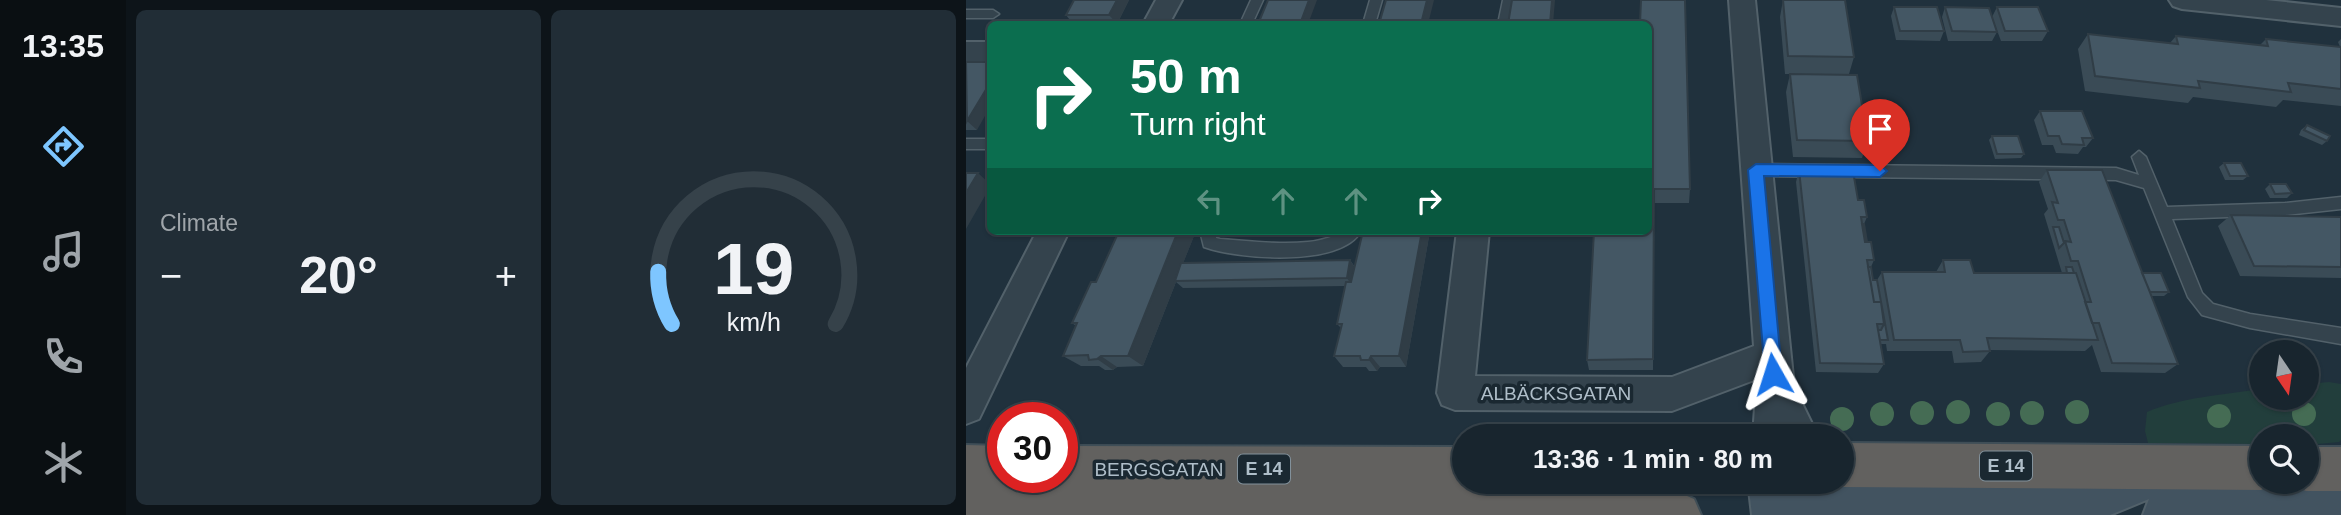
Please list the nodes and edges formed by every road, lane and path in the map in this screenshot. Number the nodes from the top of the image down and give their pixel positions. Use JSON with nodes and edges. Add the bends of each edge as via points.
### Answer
{"nodes":[{"id":1,"x":1169,"y":0,"type":"edge"},
{"id":2,"x":1257,"y":0,"type":"edge"},
{"id":3,"x":1376,"y":0,"type":"edge"},
{"id":4,"x":1509,"y":0,"type":"edge"},
{"id":5,"x":1742,"y":0,"type":"edge"},
{"id":6,"x":2182,"y":0,"type":"edge"},
{"id":7,"x":966,"y":14,"type":"edge"},
{"id":8,"x":993,"y":14,"type":"dead end"},
{"id":9,"x":2341,"y":17,"type":"edge"},
{"id":10,"x":1158,"y":21,"type":"edge"},
{"id":11,"x":1248,"y":21,"type":"edge"},
{"id":12,"x":1371,"y":21,"type":"edge"},
{"id":13,"x":1505,"y":21,"type":"edge"},
{"id":14,"x":966,"y":144,"type":"edge"},
{"id":15,"x":987,"y":144,"type":"edge"},
{"id":16,"x":2139,"y":157,"type":"dead end"},
{"id":17,"x":1756,"y":170,"type":"junction"},
{"id":18,"x":2149,"y":184,"type":"junction"},
{"id":19,"x":2341,"y":203,"type":"edge"},
{"id":20,"x":2160,"y":213,"type":"junction"},
{"id":21,"x":1051,"y":235,"type":"edge"},
{"id":22,"x":1208,"y":235,"type":"edge"},
{"id":23,"x":1348,"y":235,"type":"edge"},
{"id":24,"x":1473,"y":235,"type":"edge"},
{"id":25,"x":2341,"y":336,"type":"edge"},
{"id":26,"x":1773,"y":374,"type":"junction"},
{"id":27,"x":966,"y":407,"type":"edge"},
{"id":28,"x":1772,"y":424,"type":"edge"},
{"id":29,"x":1794,"y":424,"type":"edge"},
{"id":30,"x":1854,"y":465,"type":"edge"},
{"id":31,"x":966,"y":467,"type":"edge"},
{"id":32,"x":987,"y":468,"type":"edge"},
{"id":33,"x":1078,"y":468,"type":"edge"},
{"id":34,"x":2169,"y":468,"type":"junction"},
{"id":35,"x":2249,"y":468,"type":"edge"},
{"id":36,"x":2319,"y":469,"type":"edge"},
{"id":37,"x":2341,"y":469,"type":"edge"},
{"id":38,"x":1452,"y":470,"type":"edge"},
{"id":39,"x":1773,"y":494,"type":"edge"},
{"id":40,"x":1818,"y":494,"type":"edge"},
{"id":41,"x":2341,"y":494,"type":"edge"},
{"id":42,"x":966,"y":506,"type":"edge"},
{"id":43,"x":1297,"y":512,"type":"edge"},
{"id":44,"x":1440,"y":512,"type":"edge"},
{"id":45,"x":1678,"y":515,"type":"edge"},
{"id":46,"x":1775,"y":515,"type":"edge"},
{"id":47,"x":1821,"y":515,"type":"edge"},
{"id":48,"x":1828,"y":515,"type":"edge"},
{"id":49,"x":2166,"y":515,"type":"edge"}],
"edges":[{"from":1,"to":10,"type":"street"},
{"from":2,"to":11,"type":"lane"},
{"from":3,"to":12,"type":"lane"},
{"from":4,"to":13,"type":"lane"},
{"from":5,"to":17,"type":"street"},
{"from":6,"to":9,"type":"street"},
{"from":7,"to":8,"type":"lane"},
{"from":14,"to":15,"type":"lane"},
{"from":16,"to":18,"type":"lane"},
{"from":17,"to":18,"type":"lane","via":[[2116,174]]},
{"from":17,"to":26,"type":"street"},
{"from":18,"to":20,"type":"lane"},
{"from":19,"to":20,"type":"lane"},
{"from":20,"to":25,"type":"lane","via":[[2196,297],[2208,310]]},
{"from":21,"to":27,"type":"street"},
{"from":22,"to":23,"type":"lane","via":[[1209,242],[1220,246],[1315,249],[1337,244]]},
{"from":24,"to":26,"type":"street","name":"ALBÄCKSGATAN","via":[[1455,393],[1672,394],[1749,363]]},
{"from":26,"to":28,"type":"street"},
{"from":26,"to":29,"type":"street"},
{"from":30,"to":34,"type":"highway","number":"E 14"},
{"from":31,"to":32,"type":"highway"},
{"from":33,"to":38,"type":"highway","name":"BERGSGATAN","number":"E 14"},
{"from":34,"to":35,"type":"highway","number":"E 14"},
{"from":34,"to":48,"type":"main road","via":[[2105,494],[1880,494],[1848,500]]},
{"from":36,"to":37,"type":"highway"},
{"from":39,"to":46,"type":"main road"},
{"from":40,"to":47,"type":"main road"},
{"from":41,"to":49,"type":"main road","via":[[2194,495]]},
{"from":42,"to":43,"type":"highway","name":"BERGSGATAN","number":"E 14"},
{"from":43,"to":44,"type":"highway","name":"BERGSGATAN","number":"E 14"},
{"from":44,"to":45,"type":"highway","name":"BERGSGATAN","number":"E 14","via":[[1547,509]]}]}
